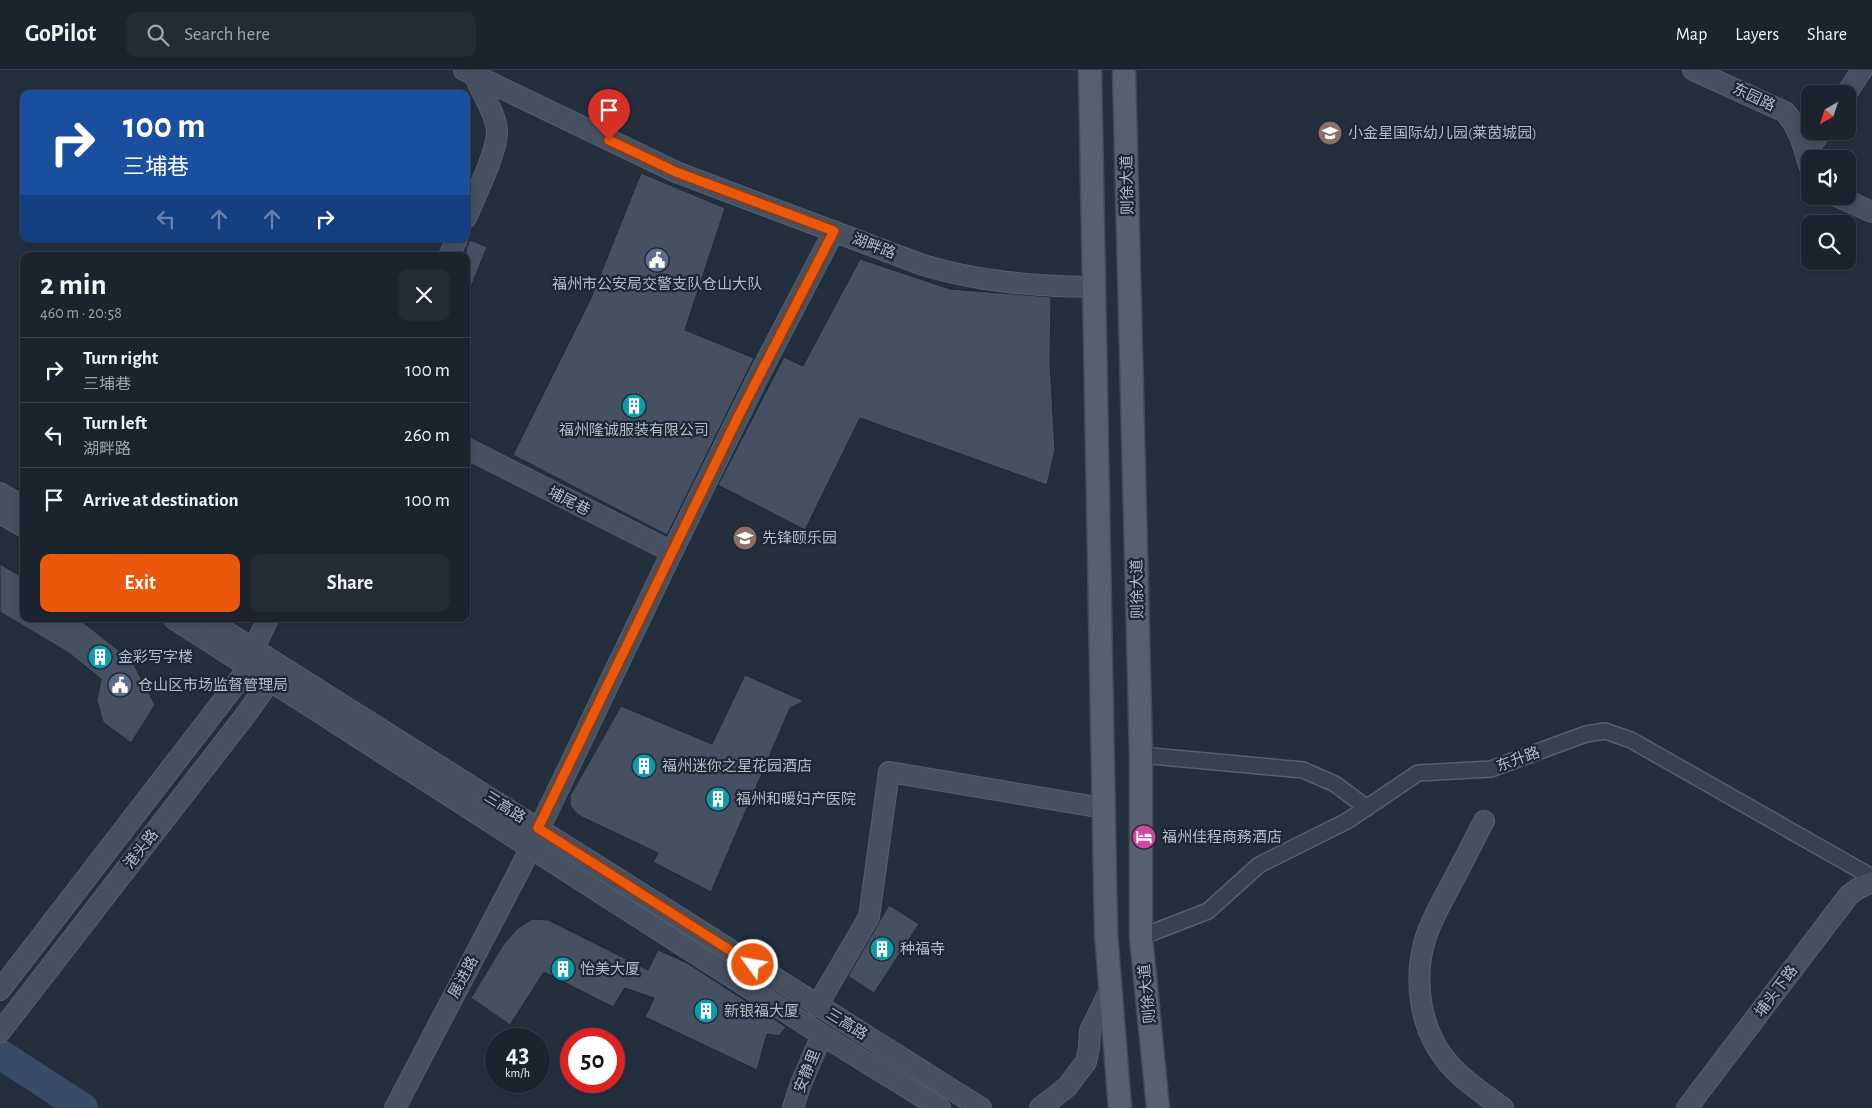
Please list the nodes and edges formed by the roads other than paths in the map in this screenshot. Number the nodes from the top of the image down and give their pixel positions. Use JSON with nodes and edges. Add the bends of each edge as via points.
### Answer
{"nodes":[{"id":1,"x":1090,"y":70,"type":"edge"},
{"id":2,"x":1124,"y":70,"type":"edge"},
{"id":3,"x":1693,"y":70,"type":"edge"},
{"id":4,"x":1862,"y":70,"type":"edge"},
{"id":5,"x":472,"y":72,"type":"edge"},
{"id":6,"x":1716,"y":74,"type":"edge"},
{"id":7,"x":1852,"y":85,"type":"edge"},
{"id":8,"x":1805,"y":150,"type":"edge"},
{"id":9,"x":1856,"y":205,"type":"edge"},
{"id":10,"x":470,"y":208,"type":"edge"},
{"id":11,"x":1872,"y":212,"type":"edge"},
{"id":12,"x":834,"y":231,"type":"junction"},
{"id":13,"x":1093,"y":287,"type":"junction"},
{"id":14,"x":470,"y":450,"type":"edge"},
{"id":15,"x":0,"y":493,"type":"edge"},
{"id":16,"x":20,"y":505,"type":"edge"},
{"id":17,"x":0,"y":512,"type":"edge"},
{"id":18,"x":20,"y":524,"type":"edge"},
{"id":19,"x":672,"y":552,"type":"junction"},
{"id":20,"x":180,"y":622,"type":"edge"},
{"id":21,"x":209,"y":622,"type":"edge"},
{"id":22,"x":267,"y":622,"type":"edge"},
{"id":23,"x":252,"y":659,"type":"junction"},
{"id":24,"x":275,"y":673,"type":"junction"},
{"id":25,"x":1141,"y":755,"type":"junction"},
{"id":26,"x":1103,"y":808,"type":"junction"},
{"id":27,"x":1367,"y":808,"type":"junction"},
{"id":28,"x":1484,"y":821,"type":"dead end"},
{"id":29,"x":534,"y":837,"type":"junction"},
{"id":30,"x":1872,"y":877,"type":"edge"},
{"id":31,"x":1872,"y":882,"type":"edge"},
{"id":32,"x":1141,"y":937,"type":"junction"},
{"id":33,"x":1111,"y":988,"type":"junction"},
{"id":34,"x":0,"y":990,"type":"edge"},
{"id":35,"x":1147,"y":1001,"type":"junction"},
{"id":36,"x":817,"y":1006,"type":"junction"},
{"id":37,"x":2,"y":1030,"type":"edge"},
{"id":38,"x":822,"y":1035,"type":"junction"},
{"id":39,"x":395,"y":1108,"type":"edge"},
{"id":40,"x":793,"y":1108,"type":"edge"},
{"id":41,"x":940,"y":1108,"type":"edge"},
{"id":42,"x":981,"y":1108,"type":"edge"},
{"id":43,"x":1040,"y":1108,"type":"edge"},
{"id":44,"x":1120,"y":1108,"type":"edge"},
{"id":45,"x":1158,"y":1108,"type":"edge"},
{"id":46,"x":1168,"y":1108,"type":"edge"},
{"id":47,"x":1503,"y":1108,"type":"edge"},
{"id":48,"x":1687,"y":1108,"type":"edge"}],
"edges":[{"from":1,"to":13,"type":"main road"},
{"from":2,"to":25,"type":"main road","name":"则徐大道"},
{"from":3,"to":6,"type":"street","name":"东园路"},
{"from":4,"to":7,"type":"street"},
{"from":5,"to":10,"type":"street","name":"湖畔路","via":[[493,115],[496,143]]},
{"from":5,"to":12,"type":"street","name":"湖畔路","via":[[676,172]]},
{"from":6,"to":8,"type":"street","name":"东园路","via":[[1785,112],[1793,121]]},
{"from":9,"to":11,"type":"street"},
{"from":12,"to":13,"type":"street","name":"湖畔路","via":[[953,274],[1039,285]]},
{"from":12,"to":19,"type":"street","name":"展进路"},
{"from":13,"to":26,"type":"main road"},
{"from":14,"to":19,"type":"street","name":"埔尾巷"},
{"from":15,"to":16,"type":"street"},
{"from":17,"to":18,"type":"street"},
{"from":19,"to":29,"type":"street","name":"展进路"},
{"from":20,"to":23,"type":"street","name":"三高路"},
{"from":21,"to":23,"type":"street","name":"三高路"},
{"from":22,"to":23,"type":"street"},
{"from":23,"to":24,"type":"street","name":"三高路"},
{"from":23,"to":34,"type":"street","name":"港头路"},
{"from":24,"to":29,"type":"street","name":"三高路"},
{"from":24,"to":37,"type":"street","name":"港头路"},
{"from":25,"to":27,"type":"street","via":[[1313,772]]},
{"from":25,"to":32,"type":"main road","name":"则徐大道"},
{"from":26,"to":33,"type":"main road","via":[[1106,933]]},
{"from":26,"to":36,"type":"street","via":[[889,772],[869,917]]},
{"from":27,"to":30,"type":"street","name":"东升路","via":[[1418,773],[1491,769],[1586,734],[1605,731],[1631,740]]},
{"from":27,"to":32,"type":"street","name":"东升路","via":[[1347,822],[1259,865],[1208,911]]},
{"from":28,"to":47,"type":"street","via":[[1425,938],[1420,989],[1428,1030],[1438,1050],[1464,1079]]},
{"from":29,"to":36,"type":"street","name":"三高路"},
{"from":29,"to":38,"type":"street","name":"三高路"},
{"from":29,"to":39,"type":"street","name":"展进路"},
{"from":31,"to":48,"type":"street","name":"埔头下路","via":[[1849,895]]},
{"from":32,"to":35,"type":"main road","name":"则徐大道"},
{"from":33,"to":43,"type":"street","via":[[1090,1031],[1086,1062],[1067,1086]]},
{"from":33,"to":44,"type":"main road"},
{"from":35,"to":45,"type":"main road","name":"则徐大道"},
{"from":35,"to":46,"type":"main road"},
{"from":36,"to":42,"type":"street","name":"三高路"},
{"from":38,"to":40,"type":"street","name":"安静里"},
{"from":38,"to":41,"type":"street","name":"三高路"}]}
